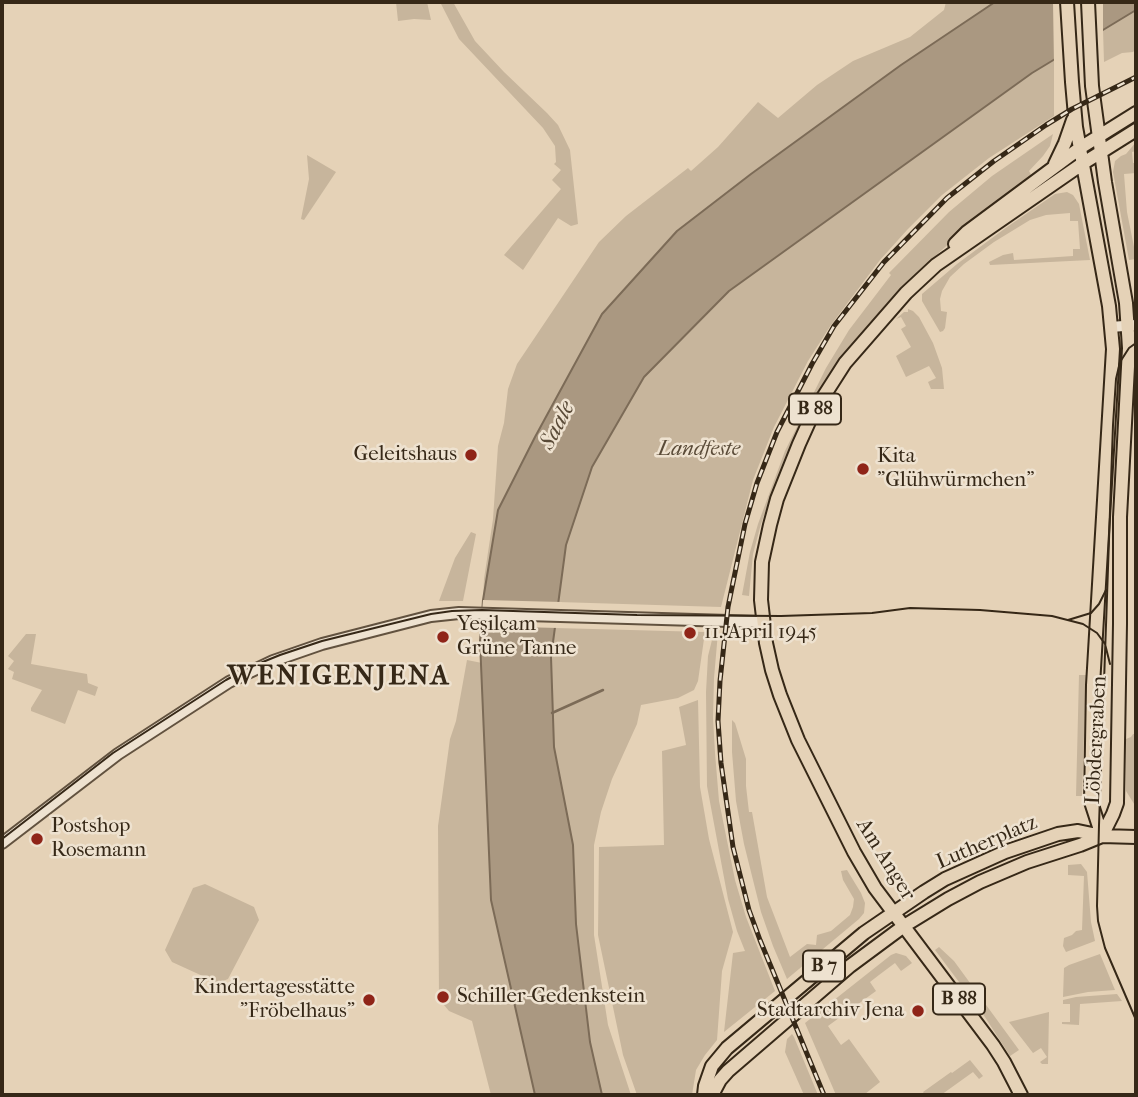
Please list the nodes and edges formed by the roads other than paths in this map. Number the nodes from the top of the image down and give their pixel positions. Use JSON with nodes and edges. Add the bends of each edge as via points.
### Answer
{"nodes":[{"id":1,"x":1067,"y":2,"type":"edge"},
{"id":2,"x":1088,"y":2,"type":"edge"},
{"id":3,"x":1075,"y":113,"type":"junction"},
{"id":4,"x":1136,"y":113,"type":"edge"},
{"id":5,"x":1136,"y":130,"type":"edge"},
{"id":6,"x":1098,"y":135,"type":"junction"},
{"id":7,"x":1080,"y":148,"type":"junction"},
{"id":8,"x":1101,"y":152,"type":"junction"},
{"id":9,"x":1082,"y":164,"type":"junction"},
{"id":10,"x":1053,"y":168,"type":"junction"},
{"id":11,"x":936,"y":265,"type":"junction"},
{"id":12,"x":1132,"y":326,"type":"edge"},
{"id":13,"x":1111,"y":327,"type":"junction"},
{"id":14,"x":763,"y":622,"type":"junction"},
{"id":15,"x":1102,"y":836,"type":"junction"},
{"id":16,"x":1136,"y":837,"type":"edge"},
{"id":17,"x":2,"y":843,"type":"edge"},
{"id":18,"x":893,"y":912,"type":"junction"},
{"id":19,"x":904,"y":926,"type":"junction"},
{"id":20,"x":704,"y":1095,"type":"edge"},
{"id":21,"x":712,"y":1095,"type":"edge"},
{"id":22,"x":1021,"y":1095,"type":"edge"}],
"edges":[{"from":1,"to":3,"type":"main road","number":"B 88"},
{"from":2,"to":6,"type":"main road","name":"Löbdergraben"},
{"from":3,"to":7,"type":"main road","name":"Löbdergraben"},
{"from":3,"to":10,"type":"main road","number":"B 88"},
{"from":4,"to":6,"type":"main road"},
{"from":5,"to":8,"type":"main road"},
{"from":6,"to":7,"type":"main road"},
{"from":6,"to":8,"type":"main road","name":"Löbdergraben"},
{"from":7,"to":9,"type":"main road","name":"Löbdergraben"},
{"from":7,"to":10,"type":"main road"},
{"from":8,"to":9,"type":"main road","number":"B 88"},
{"from":8,"to":12,"type":"main road","name":"Löbdergraben"},
{"from":9,"to":11,"type":"main road","number":"B 88"},
{"from":9,"to":13,"type":"main road","name":"Löbdergraben"},
{"from":10,"to":11,"type":"main road","number":"B 88","via":[[967,232]]},
{"from":11,"to":14,"type":"main road","number":"B 88","via":[[845,363],[813,413],[770,525],[762,562]]},
{"from":12,"to":13,"type":"street"},
{"from":12,"to":15,"type":"main road","name":"Löbdergraben","via":[[1120,517],[1116,803]]},
{"from":13,"to":15,"type":"main road","name":"Löbdergraben","via":[[1091,802]]},
{"from":14,"to":17,"type":"street","via":[[443,614],[303,649],[229,682],[118,754]]},
{"from":14,"to":18,"type":"main road","name":"Am Anger","number":"B 88","via":[[779,695],[799,740],[854,852]]},
{"from":15,"to":16,"type":"main road","name":"Lutherplatz","number":"B 7"},
{"from":15,"to":18,"type":"main road","name":"Lutherplatz","number":"B 7","via":[[1069,832],[1022,845],[946,880]]},
{"from":15,"to":19,"type":"main road","name":"Lutherplatz","number":"B 7","via":[[980,882]]},
{"from":18,"to":19,"type":"main road","name":"Am Anger","number":"B 88"},
{"from":18,"to":20,"type":"main road","number":"B 7","via":[[727,1048],[712,1066]]},
{"from":19,"to":21,"type":"main road","number":"B 7","via":[[728,1071]]},
{"from":19,"to":22,"type":"main road","name":"Am Anger","number":"B 88","via":[[993,1045]]}]}
